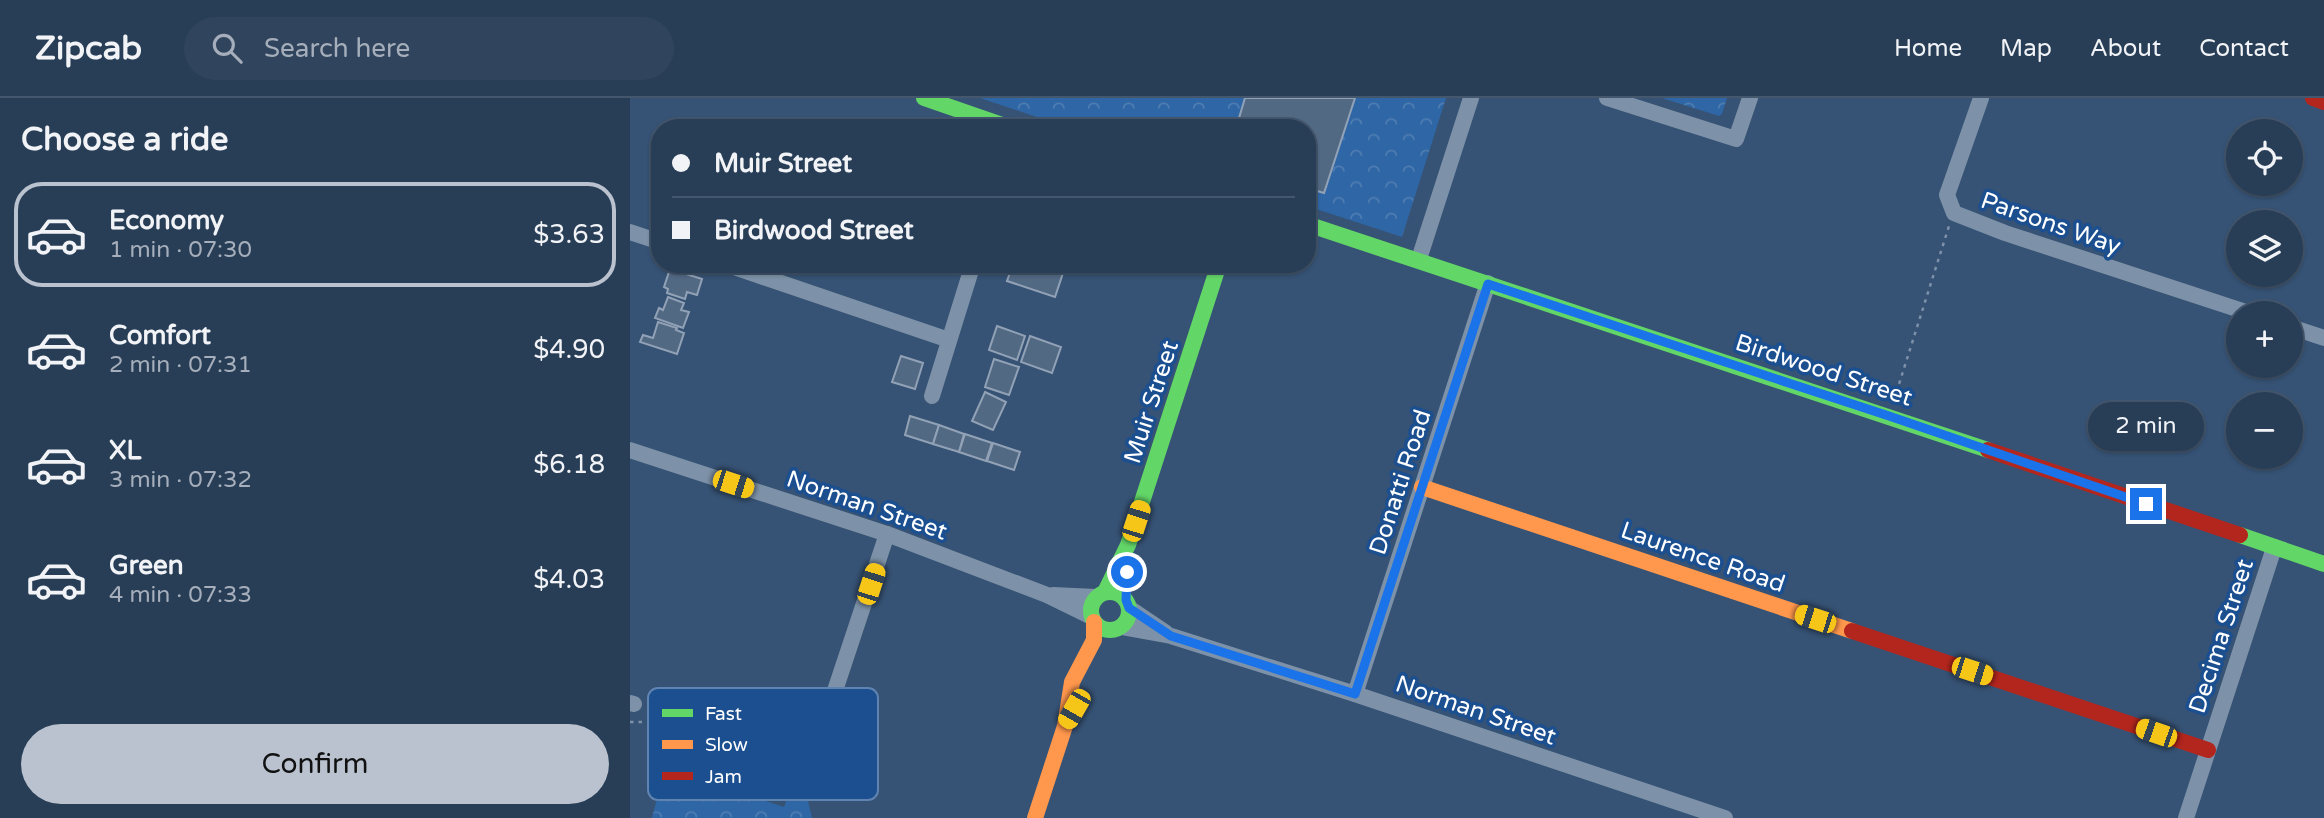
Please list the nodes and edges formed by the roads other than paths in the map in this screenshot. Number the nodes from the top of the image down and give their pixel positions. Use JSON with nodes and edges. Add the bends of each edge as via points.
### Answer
{"nodes":[{"id":1,"x":924,"y":98,"type":"edge"},
{"id":2,"x":1471,"y":98,"type":"edge"},
{"id":3,"x":1607,"y":98,"type":"edge"},
{"id":4,"x":1750,"y":98,"type":"edge"},
{"id":5,"x":1980,"y":98,"type":"edge"},
{"id":6,"x":2313,"y":98,"type":"edge"},
{"id":7,"x":2324,"y":102,"type":"edge"},
{"id":8,"x":985,"y":119,"type":"edge"},
{"id":9,"x":1316,"y":227,"type":"edge"},
{"id":10,"x":630,"y":232,"type":"edge"},
{"id":11,"x":651,"y":239,"type":"edge"},
{"id":12,"x":1419,"y":259,"type":"junction"},
{"id":13,"x":752,"y":273,"type":"edge"},
{"id":14,"x":970,"y":273,"type":"edge"},
{"id":15,"x":1218,"y":273,"type":"edge"},
{"id":16,"x":1488,"y":284,"type":"junction"},
{"id":17,"x":2226,"y":305,"type":"edge"},
{"id":18,"x":2303,"y":331,"type":"edge"},
{"id":19,"x":2324,"y":338,"type":"edge"},
{"id":20,"x":949,"y":340,"type":"junction"},
{"id":21,"x":932,"y":396,"type":"dead end"},
{"id":22,"x":630,"y":450,"type":"edge"},
{"id":23,"x":1422,"y":487,"type":"junction"},
{"id":24,"x":887,"y":534,"type":"junction"},
{"id":25,"x":1128,"y":545,"type":"junction"},
{"id":26,"x":2274,"y":548,"type":"junction"},
{"id":27,"x":2324,"y":564,"type":"edge"},
{"id":28,"x":1047,"y":595,"type":"junction"},
{"id":29,"x":1101,"y":595,"type":"junction"},
{"id":30,"x":1128,"y":604,"type":"junction"},
{"id":31,"x":1093,"y":620,"type":"junction"},
{"id":32,"x":1118,"y":628,"type":"junction"},
{"id":33,"x":1171,"y":636,"type":"junction"},
{"id":34,"x":836,"y":688,"type":"edge"},
{"id":35,"x":1355,"y":694,"type":"junction"},
{"id":36,"x":1065,"y":726,"type":"junction"},
{"id":37,"x":2208,"y":750,"type":"junction"},
{"id":38,"x":1035,"y":818,"type":"edge"},
{"id":39,"x":1725,"y":818,"type":"edge"},
{"id":40,"x":2186,"y":818,"type":"edge"}],
"edges":[{"from":1,"to":8,"type":"street"},
{"from":2,"to":12,"type":"street"},
{"from":3,"to":4,"type":"street","via":[[1737,139]]},
{"from":5,"to":17,"type":"street","name":"Parsons Way","via":[[1947,195],[1954,213]]},
{"from":6,"to":7,"type":"street"},
{"from":9,"to":12,"type":"street","name":"Birdwood Street"},
{"from":10,"to":11,"type":"street"},
{"from":12,"to":16,"type":"street","name":"Birdwood Street"},
{"from":13,"to":20,"type":"street"},
{"from":14,"to":20,"type":"street"},
{"from":15,"to":25,"type":"street","name":"Muir Street"},
{"from":16,"to":23,"type":"street","name":"Donatti Road"},
{"from":16,"to":26,"type":"street","name":"Birdwood Street"},
{"from":18,"to":19,"type":"street"},
{"from":20,"to":21,"type":"street"},
{"from":22,"to":24,"type":"street","name":"Norman Street"},
{"from":23,"to":35,"type":"street","name":"Donatti Road"},
{"from":23,"to":37,"type":"street","name":"Laurence Road"},
{"from":24,"to":28,"type":"street","name":"Norman Street"},
{"from":24,"to":34,"type":"street"},
{"from":25,"to":29,"type":"street","name":"Muir Street"},
{"from":25,"to":30,"type":"street","name":"Muir Street"},
{"from":26,"to":27,"type":"street","name":"Birdwood Street"},
{"from":26,"to":37,"type":"street","name":"Decima Street"},
{"from":28,"to":29,"type":"street","name":"Norman Street"},
{"from":28,"to":31,"type":"street","name":"Norman Street"},
{"from":29,"to":30,"type":"street","via":[[1119,594]]},
{"from":29,"to":31,"type":"street","via":[[1091,606]]},
{"from":30,"to":32,"type":"street","via":[[1128,618]]},
{"from":30,"to":33,"type":"street","name":"Norman Street"},
{"from":31,"to":32,"type":"street","via":[[1104,629]]},
{"from":31,"to":36,"type":"street","via":[[1094,640],[1072,682]]},
{"from":32,"to":33,"type":"street","name":"Norman Street"},
{"from":32,"to":36,"type":"street"},
{"from":33,"to":35,"type":"street","name":"Norman Street"},
{"from":35,"to":39,"type":"street","name":"Norman Street"},
{"from":36,"to":38,"type":"street"},
{"from":37,"to":40,"type":"street","name":"Decima Street"}]}
